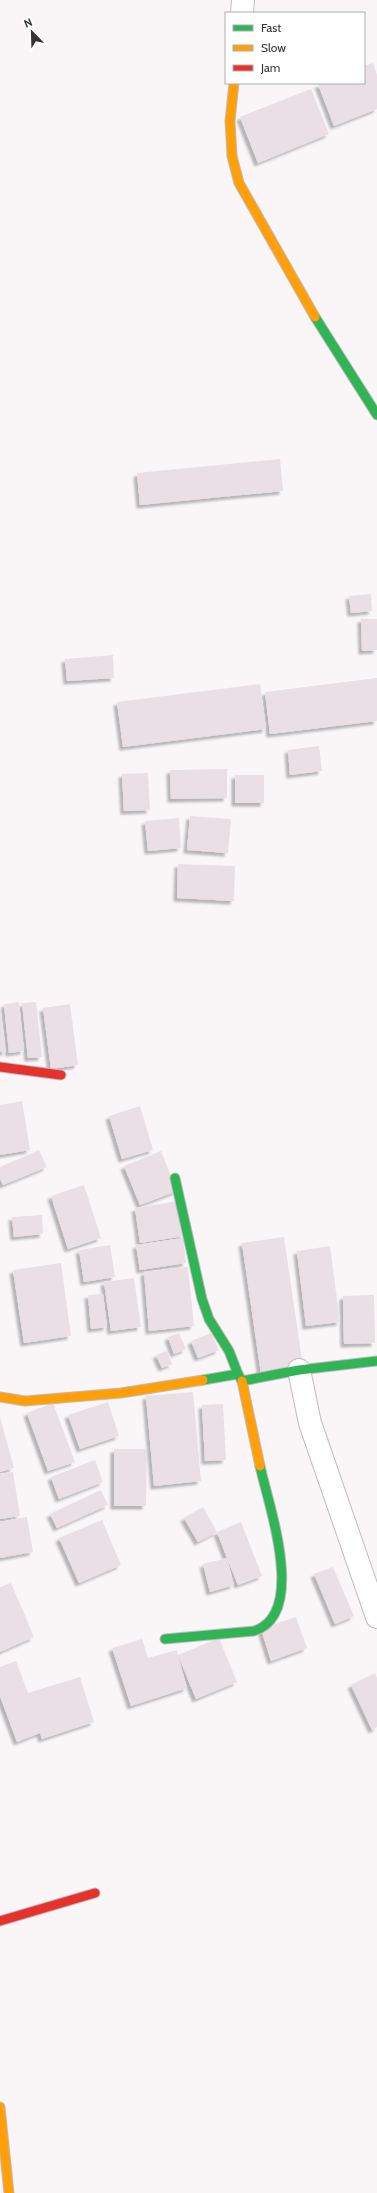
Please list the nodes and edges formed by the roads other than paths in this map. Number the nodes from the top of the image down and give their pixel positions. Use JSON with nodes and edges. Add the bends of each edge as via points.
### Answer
{"nodes":[{"id":1,"x":243,"y":0,"type":"edge"},
{"id":2,"x":242,"y":12,"type":"edge"},
{"id":3,"x":234,"y":84,"type":"edge"},
{"id":4,"x":377,"y":415,"type":"edge"},
{"id":5,"x":0,"y":1068,"type":"edge"},
{"id":6,"x":61,"y":1075,"type":"dead end"},
{"id":7,"x":174,"y":1178,"type":"dead end"},
{"id":8,"x":377,"y":1361,"type":"edge"},
{"id":9,"x":299,"y":1370,"type":"junction"},
{"id":10,"x":240,"y":1377,"type":"junction"},
{"id":11,"x":0,"y":1397,"type":"edge"},
{"id":12,"x":377,"y":1617,"type":"edge"},
{"id":13,"x":165,"y":1639,"type":"dead end"},
{"id":14,"x":95,"y":1893,"type":"dead end"},
{"id":15,"x":0,"y":1921,"type":"edge"},
{"id":16,"x":0,"y":2107,"type":"edge"},
{"id":17,"x":10,"y":2193,"type":"edge"}],
"edges":[{"from":1,"to":2,"type":"street"},
{"from":3,"to":4,"type":"street","via":[[230,121],[232,156],[239,183],[314,316]]},
{"from":5,"to":6,"type":"street"},
{"from":7,"to":10,"type":"street","via":[[202,1299],[209,1319],[229,1351]]},
{"from":8,"to":9,"type":"street"},
{"from":9,"to":10,"type":"street"},
{"from":9,"to":12,"type":"street","via":[[310,1423]]},
{"from":10,"to":11,"type":"street","via":[[121,1393],[25,1401]]},
{"from":10,"to":13,"type":"street","via":[[278,1538],[282,1572],[280,1604],[273,1619],[261,1629]]},
{"from":14,"to":15,"type":"street"},
{"from":16,"to":17,"type":"street"}]}
